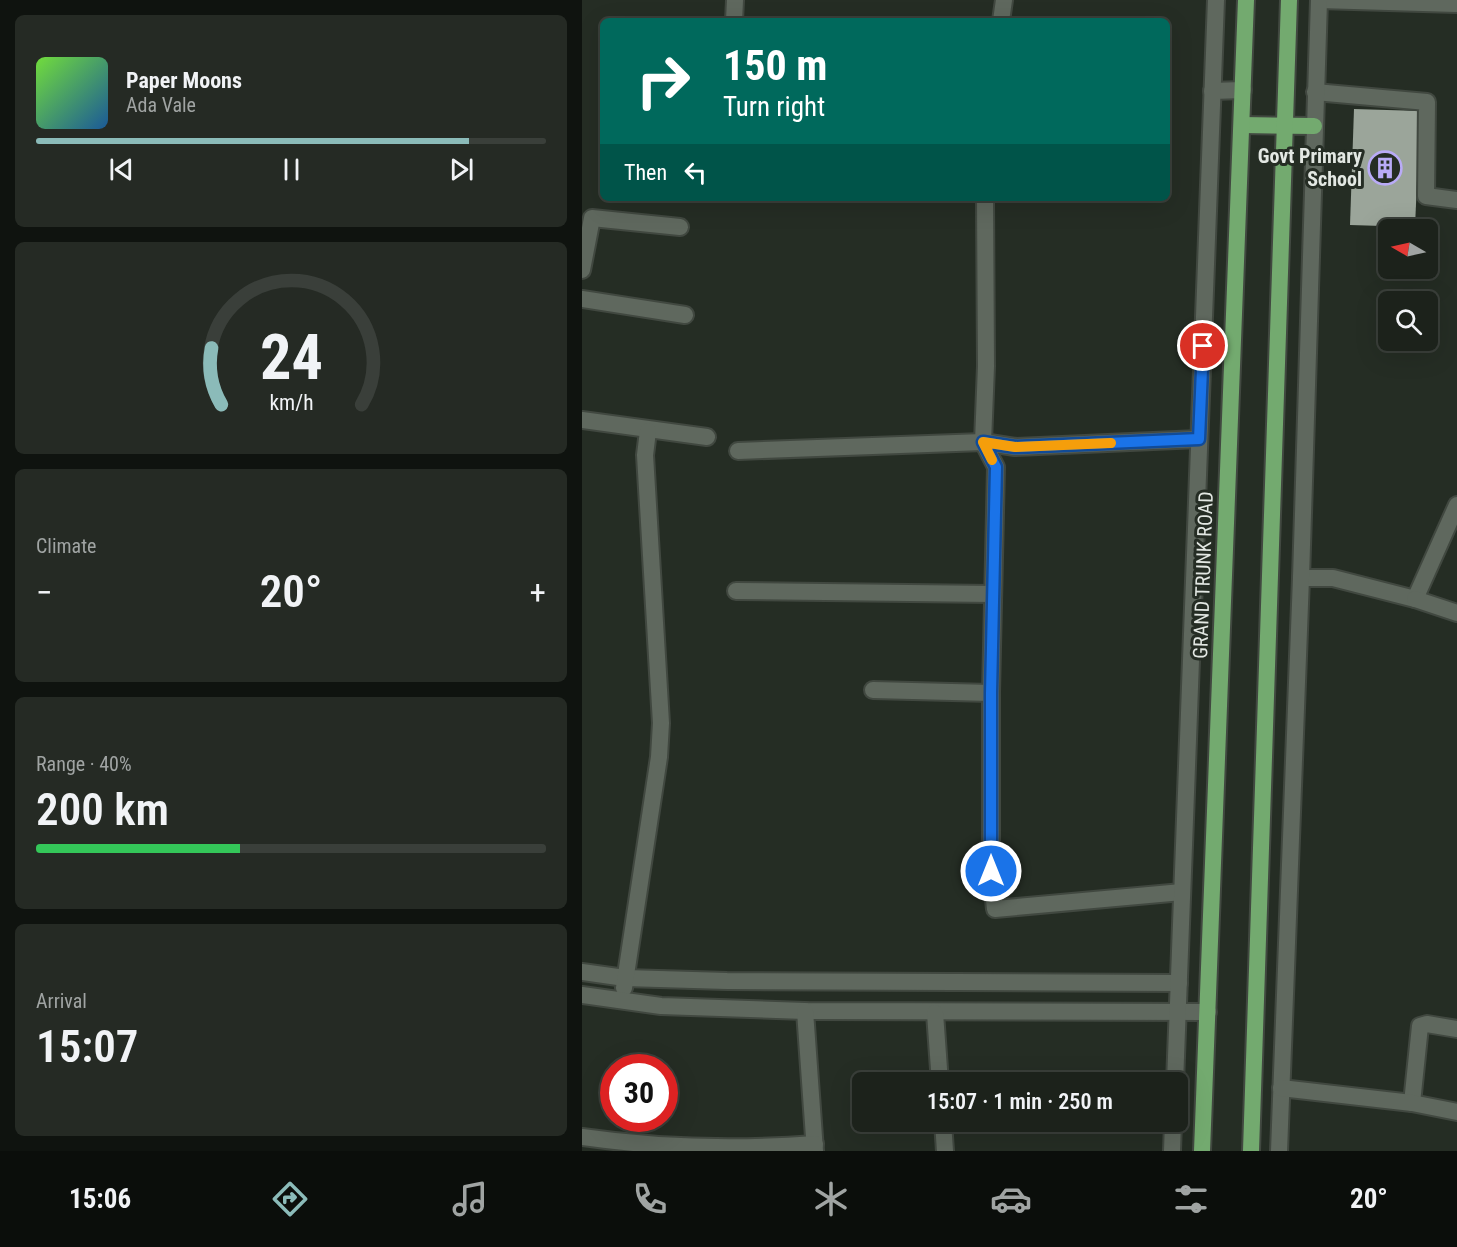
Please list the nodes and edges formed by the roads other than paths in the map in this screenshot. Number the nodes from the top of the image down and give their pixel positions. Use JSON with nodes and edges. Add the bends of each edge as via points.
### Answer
{"nodes":[{"id":1,"x":735,"y":0,"type":"edge"},
{"id":2,"x":1004,"y":0,"type":"edge"},
{"id":3,"x":1216,"y":0,"type":"edge"},
{"id":4,"x":1246,"y":0,"type":"edge"},
{"id":5,"x":1289,"y":0,"type":"edge"},
{"id":6,"x":1319,"y":0,"type":"edge"},
{"id":7,"x":1457,"y":4,"type":"edge"},
{"id":8,"x":734,"y":18,"type":"edge"},
{"id":9,"x":1001,"y":18,"type":"edge"},
{"id":10,"x":1243,"y":90,"type":"junction"},
{"id":11,"x":1212,"y":91,"type":"junction"},
{"id":12,"x":1315,"y":92,"type":"junction"},
{"id":13,"x":1242,"y":125,"type":"junction"},
{"id":14,"x":1284,"y":126,"type":"junction"},
{"id":15,"x":1314,"y":126,"type":"junction"},
{"id":16,"x":1457,"y":200,"type":"edge"},
{"id":17,"x":985,"y":201,"type":"edge"},
{"id":18,"x":680,"y":227,"type":"dead end"},
{"id":19,"x":582,"y":270,"type":"edge"},
{"id":20,"x":582,"y":299,"type":"edge"},
{"id":21,"x":685,"y":315,"type":"dead end"},
{"id":22,"x":582,"y":420,"type":"edge"},
{"id":23,"x":648,"y":431,"type":"junction"},
{"id":24,"x":707,"y":437,"type":"dead end"},
{"id":25,"x":1199,"y":439,"type":"junction"},
{"id":26,"x":983,"y":442,"type":"junction"},
{"id":27,"x":738,"y":451,"type":"dead end"},
{"id":28,"x":1457,"y":505,"type":"edge"},
{"id":29,"x":1301,"y":578,"type":"junction"},
{"id":30,"x":736,"y":591,"type":"dead end"},
{"id":31,"x":993,"y":594,"type":"junction"},
{"id":32,"x":1415,"y":599,"type":"junction"},
{"id":33,"x":1457,"y":613,"type":"edge"},
{"id":34,"x":873,"y":690,"type":"dead end"},
{"id":35,"x":991,"y":693,"type":"junction"},
{"id":36,"x":1182,"y":892,"type":"junction"},
{"id":37,"x":582,"y":972,"type":"edge"},
{"id":38,"x":625,"y":978,"type":"junction"},
{"id":39,"x":1179,"y":984,"type":"junction"},
{"id":40,"x":582,"y":995,"type":"edge"},
{"id":41,"x":621,"y":1001,"type":"junction"},
{"id":42,"x":805,"y":1011,"type":"junction"},
{"id":43,"x":1208,"y":1012,"type":"junction"},
{"id":44,"x":935,"y":1013,"type":"junction"},
{"id":45,"x":1178,"y":1013,"type":"junction"},
{"id":46,"x":1457,"y":1029,"type":"edge"},
{"id":47,"x":939,"y":1072,"type":"edge"},
{"id":48,"x":1175,"y":1072,"type":"edge"},
{"id":49,"x":1281,"y":1088,"type":"junction"},
{"id":50,"x":1412,"y":1103,"type":"junction"},
{"id":51,"x":1457,"y":1112,"type":"edge"},
{"id":52,"x":944,"y":1132,"type":"edge"},
{"id":53,"x":1173,"y":1132,"type":"edge"},
{"id":54,"x":582,"y":1137,"type":"edge"},
{"id":55,"x":815,"y":1148,"type":"edge"},
{"id":56,"x":945,"y":1151,"type":"edge"},
{"id":57,"x":1172,"y":1151,"type":"edge"},
{"id":58,"x":1202,"y":1151,"type":"edge"},
{"id":59,"x":1251,"y":1151,"type":"edge"},
{"id":60,"x":1279,"y":1151,"type":"edge"}],
"edges":[{"from":1,"to":8,"type":"street"},
{"from":2,"to":9,"type":"street"},
{"from":3,"to":11,"type":"street"},
{"from":4,"to":10,"type":"highway","name":"GRAND TRUNK ROAD"},
{"from":5,"to":14,"type":"highway"},
{"from":6,"to":7,"type":"street"},
{"from":6,"to":12,"type":"street"},
{"from":10,"to":11,"type":"street"},
{"from":10,"to":13,"type":"highway","name":"GRAND TRUNK ROAD"},
{"from":11,"to":25,"type":"street"},
{"from":12,"to":15,"type":"street"},
{"from":12,"to":16,"type":"street","via":[[1427,102],[1426,196]]},
{"from":13,"to":14,"type":"highway"},
{"from":13,"to":43,"type":"highway","name":"GRAND TRUNK ROAD"},
{"from":14,"to":15,"type":"highway"},
{"from":14,"to":59,"type":"highway"},
{"from":15,"to":29,"type":"street"},
{"from":17,"to":26,"type":"street"},
{"from":18,"to":19,"type":"street","via":[[592,218]]},
{"from":20,"to":21,"type":"street"},
{"from":22,"to":23,"type":"street"},
{"from":23,"to":24,"type":"street"},
{"from":23,"to":38,"type":"street","via":[[645,455],[661,723],[655,796]]},
{"from":25,"to":26,"type":"street","via":[[1015,447]]},
{"from":25,"to":36,"type":"street"},
{"from":26,"to":27,"type":"street"},
{"from":26,"to":31,"type":"street","via":[[996,467]]},
{"from":28,"to":32,"type":"street"},
{"from":29,"to":32,"type":"street","via":[[1333,578]]},
{"from":29,"to":49,"type":"street"},
{"from":30,"to":31,"type":"street"},
{"from":31,"to":35,"type":"street"},
{"from":32,"to":33,"type":"street"},
{"from":34,"to":35,"type":"street"},
{"from":35,"to":36,"type":"street","via":[[991,871],[995,909]]},
{"from":36,"to":39,"type":"street"},
{"from":37,"to":38,"type":"street"},
{"from":38,"to":39,"type":"street"},
{"from":38,"to":41,"type":"street"},
{"from":39,"to":45,"type":"street"},
{"from":40,"to":41,"type":"street"},
{"from":41,"to":42,"type":"street"},
{"from":42,"to":44,"type":"street"},
{"from":42,"to":55,"type":"street"},
{"from":43,"to":45,"type":"street"},
{"from":43,"to":58,"type":"highway","name":"GRAND TRUNK ROAD"},
{"from":44,"to":45,"type":"street"},
{"from":44,"to":47,"type":"street"},
{"from":45,"to":48,"type":"street"},
{"from":46,"to":50,"type":"street","via":[[1420,1026]]},
{"from":49,"to":50,"type":"street"},
{"from":49,"to":60,"type":"street"},
{"from":50,"to":51,"type":"street"},
{"from":52,"to":56,"type":"street"},
{"from":53,"to":57,"type":"street"},
{"from":54,"to":55,"type":"street","via":[[709,1148]]}]}
